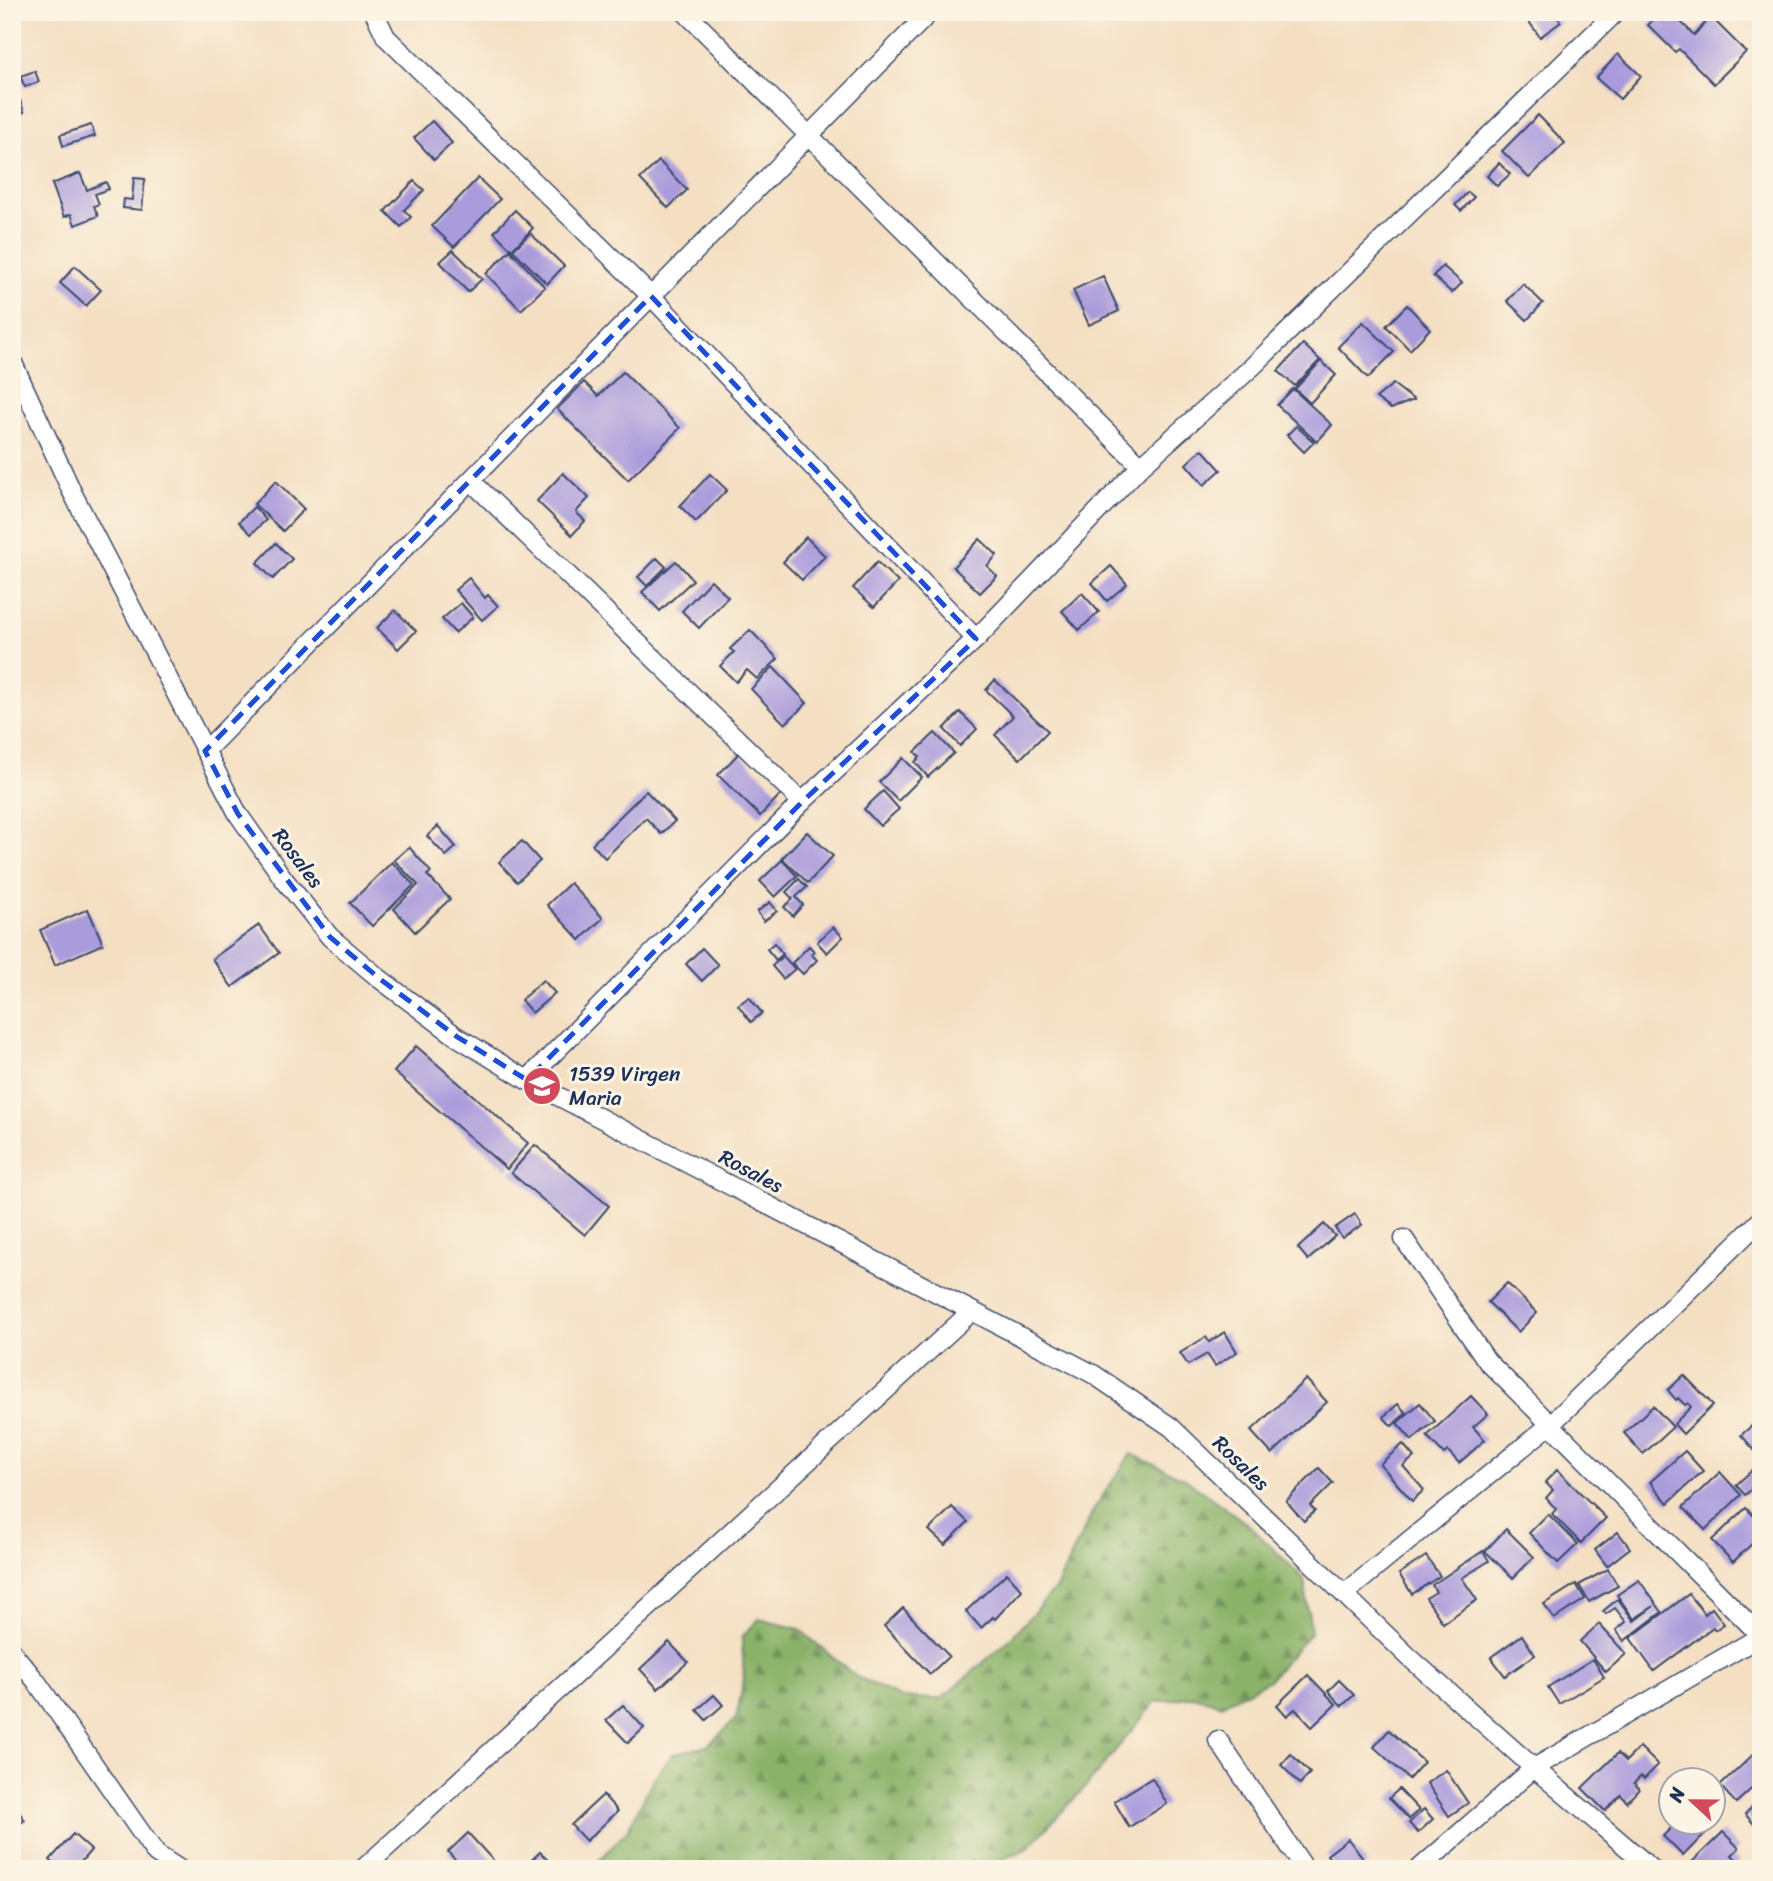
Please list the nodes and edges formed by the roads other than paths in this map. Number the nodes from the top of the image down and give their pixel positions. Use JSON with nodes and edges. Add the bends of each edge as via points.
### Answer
{"nodes":[{"id":1,"x":374,"y":12,"type":"edge"},
{"id":2,"x":685,"y":12,"type":"edge"},
{"id":3,"x":930,"y":12,"type":"edge"},
{"id":4,"x":1616,"y":12,"type":"edge"},
{"id":5,"x":809,"y":135,"type":"junction"},
{"id":6,"x":652,"y":296,"type":"junction"},
{"id":7,"x":12,"y":361,"type":"edge"},
{"id":8,"x":1141,"y":466,"type":"junction"},
{"id":9,"x":471,"y":481,"type":"junction"},
{"id":10,"x":976,"y":639,"type":"junction"},
{"id":11,"x":205,"y":751,"type":"junction"},
{"id":12,"x":802,"y":802,"type":"junction"},
{"id":13,"x":527,"y":1080,"type":"junction"},
{"id":14,"x":1761,"y":1220,"type":"edge"},
{"id":15,"x":1404,"y":1239,"type":"dead end"},
{"id":16,"x":971,"y":1312,"type":"junction"},
{"id":17,"x":1551,"y":1424,"type":"junction"},
{"id":18,"x":1344,"y":1594,"type":"junction"},
{"id":19,"x":1761,"y":1636,"type":"edge"},
{"id":20,"x":12,"y":1652,"type":"edge"},
{"id":21,"x":1218,"y":1740,"type":"dead end"},
{"id":22,"x":1534,"y":1768,"type":"junction"},
{"id":23,"x":179,"y":1869,"type":"edge"},
{"id":24,"x":363,"y":1869,"type":"edge"},
{"id":25,"x":1304,"y":1869,"type":"edge"},
{"id":26,"x":1419,"y":1869,"type":"edge"},
{"id":27,"x":1652,"y":1869,"type":"edge"}],
"edges":[{"from":1,"to":6,"type":"street","via":[[386,37]]},
{"from":2,"to":5,"type":"street"},
{"from":3,"to":5,"type":"street"},
{"from":4,"to":8,"type":"street","via":[[1252,368]]},
{"from":5,"to":6,"type":"street"},
{"from":5,"to":8,"type":"street"},
{"from":6,"to":9,"type":"street"},
{"from":6,"to":10,"type":"street"},
{"from":7,"to":11,"type":"street","name":"Rosales","via":[[73,494]]},
{"from":8,"to":10,"type":"street"},
{"from":9,"to":11,"type":"street"},
{"from":9,"to":12,"type":"street"},
{"from":10,"to":12,"type":"street"},
{"from":11,"to":13,"type":"street","name":"Rosales","via":[[238,814],[330,937],[456,1037]]},
{"from":12,"to":13,"type":"street"},
{"from":13,"to":16,"type":"street","name":"Rosales"},
{"from":14,"to":17,"type":"street"},
{"from":15,"to":17,"type":"street","via":[[1487,1361]]},
{"from":16,"to":18,"type":"street","name":"Rosales","via":[[1093,1374],[1171,1427]]},
{"from":16,"to":24,"type":"street"},
{"from":17,"to":18,"type":"street"},
{"from":17,"to":19,"type":"street"},
{"from":18,"to":22,"type":"street","name":"Rosales"},
{"from":19,"to":22,"type":"street"},
{"from":20,"to":23,"type":"street","via":[[156,1854]]},
{"from":21,"to":25,"type":"street"},
{"from":22,"to":26,"type":"street"},
{"from":22,"to":27,"type":"street","name":"Rosales"}]}
